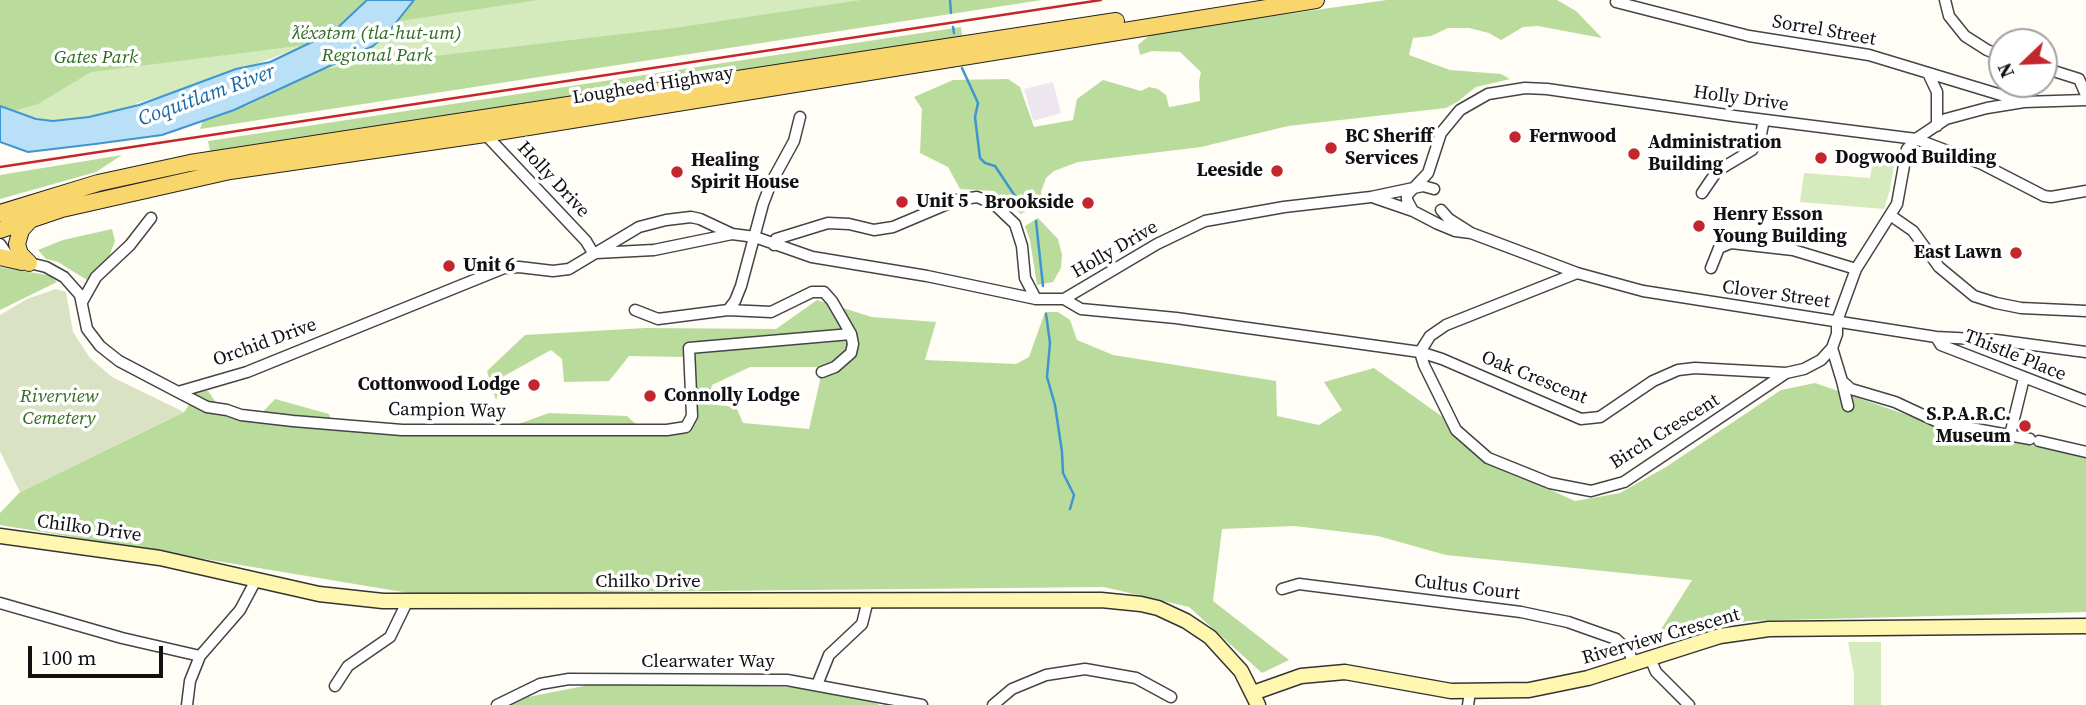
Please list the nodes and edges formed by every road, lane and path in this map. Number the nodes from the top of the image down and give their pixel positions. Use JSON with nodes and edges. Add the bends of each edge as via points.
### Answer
{"nodes":[{"id":1,"x":1250,"y":0,"type":"edge"},
{"id":2,"x":1316,"y":0,"type":"edge"},
{"id":3,"x":1945,"y":0,"type":"edge"},
{"id":4,"x":1616,"y":1,"type":"edge"},
{"id":5,"x":1988,"y":50,"type":"edge"},
{"id":6,"x":2058,"y":72,"type":"edge"},
{"id":7,"x":1928,"y":73,"type":"junction"},
{"id":8,"x":2086,"y":98,"type":"edge"},
{"id":9,"x":2024,"y":102,"type":"junction"},
{"id":10,"x":800,"y":117,"type":"dead end"},
{"id":11,"x":1764,"y":120,"type":"junction"},
{"id":12,"x":1937,"y":126,"type":"junction"},
{"id":13,"x":485,"y":134,"type":"junction"},
{"id":14,"x":1916,"y":139,"type":"junction"},
{"id":15,"x":1428,"y":173,"type":"junction"},
{"id":16,"x":1434,"y":188,"type":"junction"},
{"id":17,"x":1412,"y":190,"type":"junction"},
{"id":18,"x":2086,"y":191,"type":"edge"},
{"id":19,"x":1702,"y":193,"type":"dead end"},
{"id":20,"x":1371,"y":197,"type":"junction"},
{"id":21,"x":1441,"y":210,"type":"junction"},
{"id":22,"x":1413,"y":211,"type":"junction"},
{"id":23,"x":0,"y":213,"type":"edge"},
{"id":24,"x":1890,"y":215,"type":"junction"},
{"id":25,"x":32,"y":218,"type":"junction"},
{"id":26,"x":151,"y":218,"type":"dead end"},
{"id":27,"x":1426,"y":218,"type":"junction"},
{"id":28,"x":704,"y":222,"type":"junction"},
{"id":29,"x":646,"y":225,"type":"junction"},
{"id":30,"x":0,"y":230,"type":"edge"},
{"id":31,"x":1471,"y":233,"type":"junction"},
{"id":32,"x":732,"y":234,"type":"junction"},
{"id":33,"x":754,"y":237,"type":"junction"},
{"id":34,"x":706,"y":241,"type":"junction"},
{"id":35,"x":0,"y":244,"type":"edge"},
{"id":36,"x":774,"y":245,"type":"junction"},
{"id":37,"x":654,"y":250,"type":"junction"},
{"id":38,"x":593,"y":253,"type":"junction"},
{"id":39,"x":0,"y":257,"type":"edge"},
{"id":40,"x":26,"y":262,"type":"junction"},
{"id":41,"x":1711,"y":268,"type":"dead end"},
{"id":42,"x":1856,"y":269,"type":"junction"},
{"id":43,"x":1577,"y":274,"type":"junction"},
{"id":44,"x":1036,"y":299,"type":"junction"},
{"id":45,"x":1065,"y":299,"type":"junction"},
{"id":46,"x":82,"y":302,"type":"junction"},
{"id":47,"x":635,"y":310,"type":"dead end"},
{"id":48,"x":728,"y":310,"type":"junction"},
{"id":49,"x":2086,"y":312,"type":"edge"},
{"id":50,"x":1837,"y":321,"type":"junction"},
{"id":51,"x":851,"y":334,"type":"junction"},
{"id":52,"x":1936,"y":337,"type":"junction"},
{"id":53,"x":1832,"y":348,"type":"junction"},
{"id":54,"x":1420,"y":352,"type":"junction"},
{"id":55,"x":2086,"y":352,"type":"edge"},
{"id":56,"x":822,"y":372,"type":"dead end"},
{"id":57,"x":1786,"y":373,"type":"junction"},
{"id":58,"x":2024,"y":378,"type":"junction"},
{"id":59,"x":1842,"y":381,"type":"junction"},
{"id":60,"x":178,"y":392,"type":"junction"},
{"id":61,"x":691,"y":395,"type":"junction"},
{"id":62,"x":709,"y":395,"type":"dead end"},
{"id":63,"x":2085,"y":401,"type":"edge"},
{"id":64,"x":1848,"y":406,"type":"dead end"},
{"id":65,"x":2010,"y":435,"type":"junction"},
{"id":66,"x":2086,"y":452,"type":"edge"},
{"id":67,"x":0,"y":536,"type":"edge"},
{"id":68,"x":256,"y":580,"type":"junction"},
{"id":69,"x":1282,"y":589,"type":"dead end"},
{"id":70,"x":869,"y":600,"type":"junction"},
{"id":71,"x":407,"y":602,"type":"junction"},
{"id":72,"x":0,"y":603,"type":"edge"},
{"id":73,"x":20,"y":610,"type":"junction"},
{"id":74,"x":0,"y":613,"type":"edge"},
{"id":75,"x":2086,"y":626,"type":"edge"},
{"id":76,"x":201,"y":656,"type":"junction"},
{"id":77,"x":1650,"y":658,"type":"junction"},
{"id":78,"x":1633,"y":663,"type":"junction"},
{"id":79,"x":817,"y":685,"type":"junction"},
{"id":80,"x":335,"y":686,"type":"dead end"},
{"id":81,"x":1171,"y":697,"type":"dead end"},
{"id":82,"x":1255,"y":699,"type":"edge"},
{"id":83,"x":1469,"y":699,"type":"edge"},
{"id":84,"x":187,"y":705,"type":"edge"},
{"id":85,"x":497,"y":705,"type":"edge"},
{"id":86,"x":922,"y":705,"type":"edge"},
{"id":87,"x":993,"y":705,"type":"edge"},
{"id":88,"x":1689,"y":705,"type":"edge"}],
"edges":[{"from":1,"to":23,"type":"main road","name":"Lougheed Highway","via":[[190,163],[98,183]]},
{"from":2,"to":13,"type":"main road","name":"Lougheed Highway"},
{"from":3,"to":5,"type":"street","via":[[1949,16],[1965,36]]},
{"from":4,"to":7,"type":"street","name":"Sorrel Street","via":[[1749,36],[1870,55]]},
{"from":6,"to":8,"type":"street","via":[[2079,79]]},
{"from":7,"to":9,"type":"street","name":"Sorrel Street"},
{"from":7,"to":12,"type":"street","via":[[1937,92]]},
{"from":8,"to":9,"type":"street"},
{"from":9,"to":12,"type":"street","via":[[1946,119]]},
{"from":10,"to":33,"type":"street","via":[[794,141],[767,193]]},
{"from":11,"to":14,"type":"street","name":"Holly Drive"},
{"from":11,"to":15,"type":"street","name":"Holly Drive","via":[[1525,88],[1488,94],[1460,110],[1441,133]]},
{"from":11,"to":19,"type":"street","via":[[1752,150],[1717,171]]},
{"from":12,"to":14,"type":"street"},
{"from":13,"to":25,"type":"main road","name":"Lougheed Highway","via":[[230,171]]},
{"from":13,"to":38,"type":"street","name":"Holly Drive"},
{"from":14,"to":18,"type":"street","name":"Holly Drive","via":[[1982,164],[2044,196]]},
{"from":14,"to":24,"type":"street","via":[[1907,149],[1897,204]]},
{"from":15,"to":16,"type":"street"},
{"from":15,"to":17,"type":"street","name":"Holly Drive"},
{"from":16,"to":17,"type":"street"},
{"from":16,"to":21,"type":"street","via":[[1441,198]]},
{"from":17,"to":20,"type":"street","name":"Holly Drive"},
{"from":17,"to":22,"type":"street","via":[[1407,200]]},
{"from":20,"to":22,"type":"street","name":"Holly Drive"},
{"from":20,"to":45,"type":"street","name":"Holly Drive","via":[[1205,221]]},
{"from":21,"to":27,"type":"street"},
{"from":21,"to":31,"type":"street","name":"Clover Street"},
{"from":22,"to":27,"type":"street"},
{"from":24,"to":42,"type":"street"},
{"from":24,"to":49,"type":"street","via":[[1913,231],[1939,267],[1975,296],[2021,308]]},
{"from":25,"to":30,"type":"main road","name":"Lougheed Highway"},
{"from":25,"to":40,"type":"main road","via":[[21,230],[17,244]]},
{"from":26,"to":46,"type":"street","via":[[96,276]]},
{"from":27,"to":31,"type":"street","name":"Clover Street"},
{"from":28,"to":29,"type":"street","name":"Orchid Drive","via":[[691,217]]},
{"from":28,"to":32,"type":"street"},
{"from":28,"to":34,"type":"street","via":[[711,236]]},
{"from":29,"to":37,"type":"street","via":[[641,239],[646,248]]},
{"from":29,"to":38,"type":"street","name":"Orchid Drive"},
{"from":31,"to":43,"type":"street","name":"Clover Street"},
{"from":32,"to":33,"type":"street","name":"Holly Drive"},
{"from":32,"to":34,"type":"street"},
{"from":33,"to":36,"type":"street","name":"Holly Drive"},
{"from":33,"to":48,"type":"street","via":[[741,286]]},
{"from":34,"to":37,"type":"street"},
{"from":35,"to":40,"type":"street","via":[[7,254]]},
{"from":36,"to":44,"type":"street","name":"Holly Drive","via":[[812,257]]},
{"from":36,"to":44,"type":"street","via":[[776,239],[828,223],[874,230],[893,227],[957,200],[977,197],[994,204],[1014,224],[1025,278]]},
{"from":37,"to":38,"type":"street"},
{"from":38,"to":60,"type":"street","name":"Orchid Drive","via":[[563,270],[504,268],[247,372]]},
{"from":39,"to":40,"type":"main road"},
{"from":40,"to":46,"type":"street","via":[[64,277]]},
{"from":41,"to":42,"type":"street","via":[[1719,248],[1731,243],[1793,250]]},
{"from":42,"to":50,"type":"street"},
{"from":43,"to":50,"type":"street","name":"Clover Street","via":[[1681,298]]},
{"from":43,"to":54,"type":"street","via":[[1446,325],[1430,336]]},
{"from":44,"to":45,"type":"street","name":"Holly Drive"},
{"from":45,"to":54,"type":"street","name":"Oak Crescent","via":[[1081,309]]},
{"from":46,"to":60,"type":"street","via":[[87,329],[100,346]]},
{"from":47,"to":48,"type":"street","via":[[658,319]]},
{"from":48,"to":51,"type":"street","via":[[771,312],[812,292],[824,292]]},
{"from":50,"to":52,"type":"street","name":"Clover Street"},
{"from":50,"to":53,"type":"street"},
{"from":51,"to":56,"type":"street","via":[[851,353]]},
{"from":51,"to":61,"type":"street","name":"Campion Way","via":[[689,348]]},
{"from":52,"to":55,"type":"street","name":"Clover Street"},
{"from":52,"to":58,"type":"street","name":"Thistle Place","via":[[1941,345]]},
{"from":53,"to":57,"type":"street","name":"Oak Crescent","via":[[1821,360]]},
{"from":53,"to":59,"type":"street"},
{"from":54,"to":57,"type":"street","name":"Oak Crescent","via":[[1581,419],[1600,416],[1678,370]]},
{"from":54,"to":57,"type":"street","name":"Birch Crescent","via":[[1455,430],[1488,458],[1550,483],[1591,491],[1624,482]]},
{"from":58,"to":63,"type":"street","name":"Thistle Place"},
{"from":58,"to":65,"type":"street"},
{"from":59,"to":64,"type":"street"},
{"from":59,"to":65,"type":"street","via":[[1851,389],[1938,422]]},
{"from":60,"to":61,"type":"street","name":"Campion Way","via":[[207,407],[241,415],[402,430],[667,430],[686,427],[692,416]]},
{"from":61,"to":62,"type":"street"},
{"from":65,"to":66,"type":"street"},
{"from":67,"to":68,"type":"street","name":"Chilko Drive","via":[[160,558]]},
{"from":68,"to":71,"type":"street","name":"Chilko Drive","via":[[346,599]]},
{"from":68,"to":76,"type":"street","via":[[240,610]]},
{"from":69,"to":78,"type":"street","name":"Cultus Court","via":[[1299,584],[1521,612],[1616,639],[1629,651]]},
{"from":70,"to":71,"type":"street","name":"Chilko Drive"},
{"from":70,"to":79,"type":"street","via":[[862,624],[829,655]]},
{"from":70,"to":82,"type":"street","name":"Chilko Drive","via":[[1141,604],[1179,617],[1210,637],[1236,665]]},
{"from":71,"to":80,"type":"street","via":[[390,637],[348,666]]},
{"from":72,"to":73,"type":"street"},
{"from":73,"to":74,"type":"street"},
{"from":73,"to":76,"type":"street"},
{"from":75,"to":77,"type":"street","name":"Riverview Crescent","via":[[1769,629],[1720,636]]},
{"from":76,"to":84,"type":"street","via":[[190,681]]},
{"from":77,"to":78,"type":"street","name":"Riverview Crescent"},
{"from":77,"to":88,"type":"street","via":[[1656,672]]},
{"from":78,"to":83,"type":"street","name":"Riverview Crescent","via":[[1549,687]]},
{"from":79,"to":85,"type":"street","name":"Clearwater Way","via":[[769,679],[569,679],[540,684]]},
{"from":79,"to":86,"type":"street","name":"Clearwater Way"},
{"from":81,"to":87,"type":"street","via":[[1136,678],[1085,669],[1046,675],[1012,689]]},
{"from":82,"to":83,"type":"street","name":"Riverview Crescent","via":[[1301,676],[1345,672]]}]}
